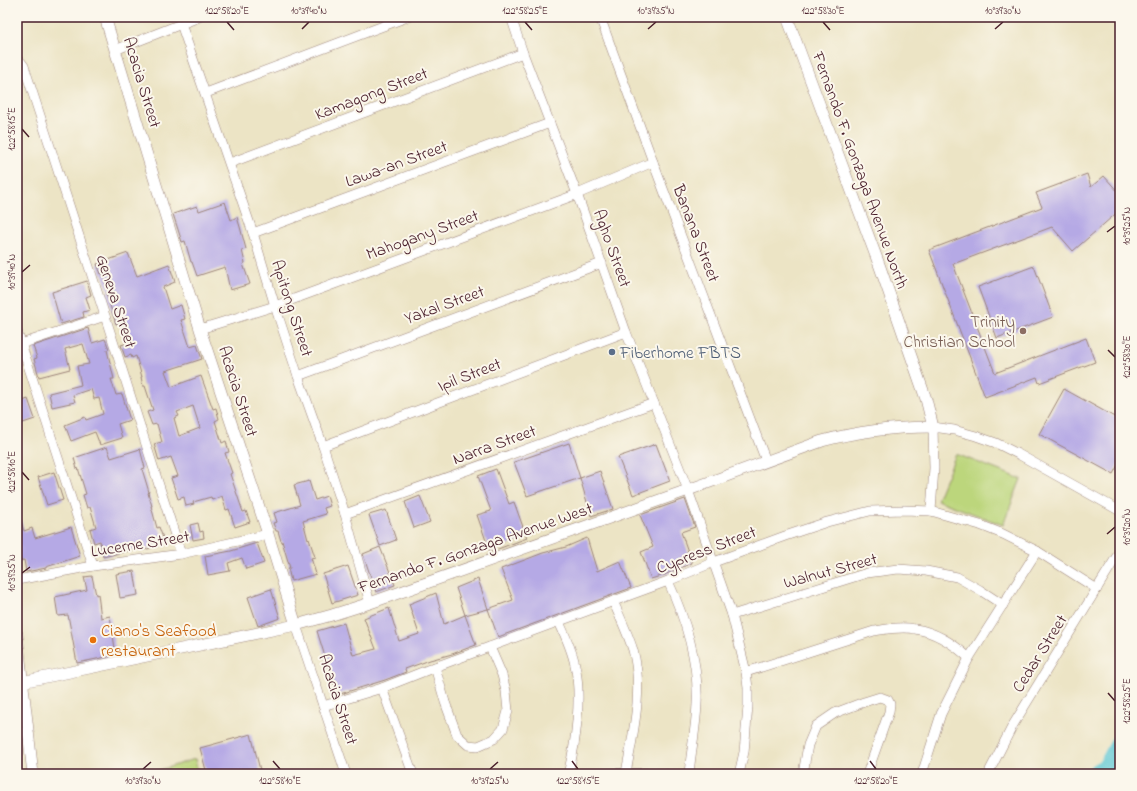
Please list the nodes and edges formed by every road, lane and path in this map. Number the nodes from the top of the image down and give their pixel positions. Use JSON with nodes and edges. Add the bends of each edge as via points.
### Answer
{"nodes":[{"id":1,"x":105,"y":17,"type":"edge"},
{"id":2,"x":199,"y":17,"type":"edge"},
{"id":3,"x":407,"y":17,"type":"edge"},
{"id":4,"x":511,"y":17,"type":"edge"},
{"id":5,"x":600,"y":17,"type":"edge"},
{"id":6,"x":787,"y":17,"type":"edge"},
{"id":7,"x":182,"y":24,"type":"junction"},
{"id":8,"x":115,"y":50,"type":"junction"},
{"id":9,"x":524,"y":53,"type":"junction"},
{"id":10,"x":17,"y":60,"type":"edge"},
{"id":11,"x":206,"y":93,"type":"junction"},
{"id":12,"x":550,"y":123,"type":"junction"},
{"id":13,"x":653,"y":162,"type":"junction"},
{"id":14,"x":230,"y":163,"type":"junction"},
{"id":15,"x":577,"y":194,"type":"junction"},
{"id":16,"x":253,"y":234,"type":"junction"},
{"id":17,"x":602,"y":263,"type":"junction"},
{"id":18,"x":275,"y":306,"type":"junction"},
{"id":19,"x":106,"y":316,"type":"junction"},
{"id":20,"x":200,"y":329,"type":"junction"},
{"id":21,"x":17,"y":331,"type":"edge"},
{"id":22,"x":626,"y":332,"type":"junction"},
{"id":23,"x":21,"y":344,"type":"junction"},
{"id":24,"x":298,"y":376,"type":"junction"},
{"id":25,"x":654,"y":403,"type":"junction"},
{"id":26,"x":933,"y":427,"type":"junction"},
{"id":27,"x":323,"y":446,"type":"junction"},
{"id":28,"x":766,"y":461,"type":"junction"},
{"id":29,"x":688,"y":490,"type":"junction"},
{"id":30,"x":1120,"y":511,"type":"edge"},
{"id":31,"x":931,"y":512,"type":"junction"},
{"id":32,"x":345,"y":514,"type":"junction"},
{"id":33,"x":268,"y":534,"type":"junction"},
{"id":34,"x":1037,"y":551,"type":"junction"},
{"id":35,"x":1120,"y":551,"type":"edge"},
{"id":36,"x":181,"y":554,"type":"junction"},
{"id":37,"x":714,"y":562,"type":"junction"},
{"id":38,"x":93,"y":566,"type":"junction"},
{"id":39,"x":17,"y":580,"type":"edge"},
{"id":40,"x":668,"y":581,"type":"junction"},
{"id":41,"x":1097,"y":589,"type":"junction"},
{"id":42,"x":613,"y":601,"type":"junction"},
{"id":43,"x":370,"y":603,"type":"junction"},
{"id":44,"x":1003,"y":604,"type":"junction"},
{"id":45,"x":732,"y":615,"type":"junction"},
{"id":46,"x":559,"y":622,"type":"junction"},
{"id":47,"x":296,"y":625,"type":"junction"},
{"id":48,"x":17,"y":634,"type":"edge"},
{"id":49,"x":490,"y":647,"type":"junction"},
{"id":50,"x":969,"y":658,"type":"junction"},
{"id":51,"x":435,"y":667,"type":"junction"},
{"id":52,"x":746,"y":672,"type":"junction"},
{"id":53,"x":22,"y":682,"type":"junction"},
{"id":54,"x":382,"y":688,"type":"junction"},
{"id":55,"x":323,"y":706,"type":"junction"},
{"id":56,"x":626,"y":773,"type":"edge"},
{"id":57,"x":33,"y":774,"type":"edge"},
{"id":58,"x":346,"y":774,"type":"edge"},
{"id":59,"x":413,"y":774,"type":"edge"},
{"id":60,"x":568,"y":774,"type":"edge"},
{"id":61,"x":609,"y":774,"type":"edge"},
{"id":62,"x":666,"y":774,"type":"edge"},
{"id":63,"x":689,"y":774,"type":"edge"},
{"id":64,"x":739,"y":774,"type":"edge"},
{"id":65,"x":803,"y":774,"type":"edge"},
{"id":66,"x":867,"y":774,"type":"edge"},
{"id":67,"x":922,"y":774,"type":"edge"},
{"id":68,"x":990,"y":774,"type":"edge"}],
"edges":[{"from":1,"to":8,"type":"street","name":"Acacia Street"},
{"from":2,"to":7,"type":"street"},
{"from":3,"to":11,"type":"street"},
{"from":4,"to":9,"type":"street","name":"Agho Street"},
{"from":5,"to":13,"type":"street","name":"Banana Street"},
{"from":6,"to":26,"type":"street","name":"Fernando F. Gonzaga Avenue North","via":[[880,267],[926,399]]},
{"from":7,"to":8,"type":"street"},
{"from":7,"to":11,"type":"street","name":"Apitong Street"},
{"from":8,"to":20,"type":"street","name":"Acacia Street"},
{"from":9,"to":12,"type":"street","name":"Agho Street"},
{"from":9,"to":14,"type":"street","name":"Kamagong Street"},
{"from":10,"to":19,"type":"street","name":"Geneva Street","via":[[24,66]]},
{"from":11,"to":14,"type":"street","name":"Apitong Street"},
{"from":12,"to":15,"type":"street","name":"Agho Street"},
{"from":12,"to":16,"type":"street","name":"Lawa-an Street"},
{"from":13,"to":15,"type":"street","name":"Mahogany Street"},
{"from":13,"to":28,"type":"street","name":"Banana Street"},
{"from":14,"to":16,"type":"street","name":"Apitong Street"},
{"from":15,"to":17,"type":"street","name":"Agho Street"},
{"from":15,"to":18,"type":"street","name":"Mahogany Street"},
{"from":16,"to":18,"type":"street","name":"Apitong Street"},
{"from":17,"to":22,"type":"street","name":"Agho Street"},
{"from":17,"to":24,"type":"street","name":"Yakal Street"},
{"from":18,"to":20,"type":"street","name":"Mahogany Street"},
{"from":18,"to":24,"type":"street","name":"Apitong Street"},
{"from":19,"to":23,"type":"street"},
{"from":19,"to":36,"type":"street","name":"Geneva Street"},
{"from":20,"to":33,"type":"street","name":"Acacia Street"},
{"from":21,"to":23,"type":"street"},
{"from":22,"to":25,"type":"street","name":"Agho Street"},
{"from":22,"to":27,"type":"street","name":"Ipil Street"},
{"from":23,"to":38,"type":"street"},
{"from":24,"to":27,"type":"street","name":"Apitong Street"},
{"from":25,"to":29,"type":"street","name":"Agho Street"},
{"from":25,"to":32,"type":"street","name":"Narra Street"},
{"from":26,"to":28,"type":"street","name":"Fernando F. Gonzaga Avenue West","via":[[882,429],[842,435]]},
{"from":26,"to":30,"type":"street","via":[[961,432],[996,443]]},
{"from":26,"to":31,"type":"street"},
{"from":27,"to":32,"type":"street","name":"Apitong Street"},
{"from":28,"to":29,"type":"street","name":"Fernando F. Gonzaga Avenue West"},
{"from":29,"to":37,"type":"street","name":"Agho Street"},
{"from":29,"to":43,"type":"street","name":"Fernando F. Gonzaga Avenue West"},
{"from":31,"to":34,"type":"street","name":"Cypress Street","via":[[988,528]]},
{"from":31,"to":37,"type":"street","name":"Cypress Street","via":[[870,511],[827,522]]},
{"from":32,"to":43,"type":"street","name":"Apitong Street"},
{"from":33,"to":36,"type":"street","name":"Lucerne Street"},
{"from":33,"to":47,"type":"street","name":"Acacia Street"},
{"from":34,"to":41,"type":"street","name":"Cypress Street"},
{"from":34,"to":44,"type":"street"},
{"from":35,"to":41,"type":"street","name":"Cedar Street"},
{"from":36,"to":38,"type":"street","name":"Lucerne Street"},
{"from":37,"to":40,"type":"street","name":"Cypress Street"},
{"from":37,"to":45,"type":"street","name":"Agho Street"},
{"from":38,"to":39,"type":"street","name":"Lucerne Street"},
{"from":40,"to":42,"type":"street","name":"Cypress Street"},
{"from":40,"to":63,"type":"street","via":[[679,605],[695,657],[697,705]]},
{"from":41,"to":68,"type":"street","name":"Cedar Street","via":[[1013,725]]},
{"from":42,"to":46,"type":"street","name":"Cypress Street"},
{"from":42,"to":56,"type":"street","via":[[632,650],[638,681],[636,716]]},
{"from":43,"to":47,"type":"street","name":"Fernando F. Gonzaga Avenue West"},
{"from":44,"to":45,"type":"street","name":"Walnut Street","via":[[957,577],[898,569],[867,574]]},
{"from":44,"to":50,"type":"street"},
{"from":45,"to":52,"type":"street","name":"Agho Street"},
{"from":46,"to":49,"type":"street","name":"Cypress Street"},
{"from":46,"to":60,"type":"street","via":[[575,664],[577,684],[576,731]]},
{"from":47,"to":53,"type":"street","name":"Fernando F. Gonzaga Avenue West"},
{"from":47,"to":55,"type":"street","name":"Acacia Street"},
{"from":48,"to":53,"type":"street"},
{"from":49,"to":51,"type":"street","name":"Cypress Street"},
{"from":49,"to":51,"type":"street","via":[[502,675],[508,710],[503,729],[494,739],[478,746],[468,745],[458,735]]},
{"from":50,"to":52,"type":"street","via":[[941,637],[915,629],[895,629],[874,631]]},
{"from":50,"to":67,"type":"street","via":[[941,714]]},
{"from":51,"to":54,"type":"street","name":"Cypress Street"},
{"from":52,"to":64,"type":"street","name":"Agho Street","via":[[748,706],[744,752]]},
{"from":53,"to":57,"type":"street"},
{"from":54,"to":55,"type":"street","name":"Cypress Street"},
{"from":54,"to":59,"type":"street"},
{"from":55,"to":58,"type":"street","name":"Acacia Street"},
{"from":56,"to":61,"type":"street"},
{"from":56,"to":62,"type":"street"},
{"from":65,"to":66,"type":"street","via":[[808,745],[816,726],[835,713],[880,697],[888,700],[889,712]]}]}
